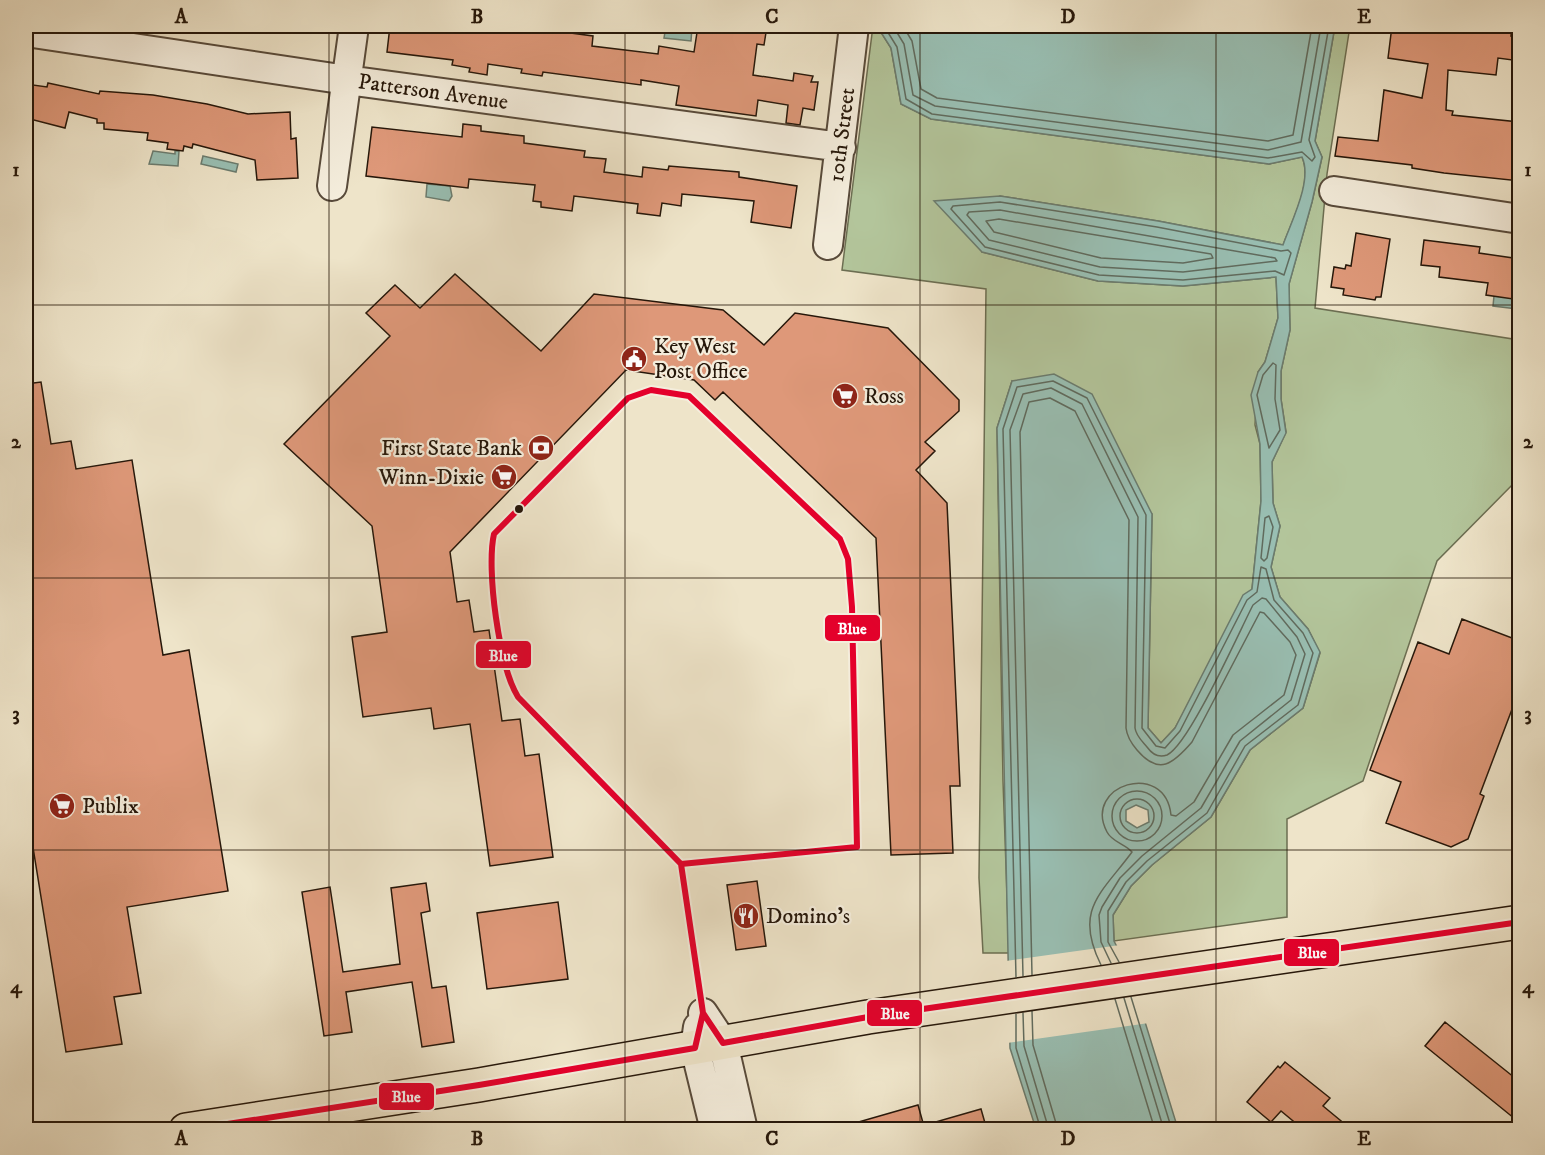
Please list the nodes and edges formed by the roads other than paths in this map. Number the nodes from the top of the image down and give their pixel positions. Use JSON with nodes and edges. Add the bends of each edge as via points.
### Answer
{"nodes":[{"id":1,"x":354,"y":26,"type":"edge"},
{"id":2,"x":854,"y":26,"type":"edge"},
{"id":3,"x":26,"y":33,"type":"edge"},
{"id":4,"x":347,"y":80,"type":"junction"},
{"id":5,"x":841,"y":147,"type":"junction"},
{"id":6,"x":332,"y":186,"type":"dead end"},
{"id":7,"x":1334,"y":191,"type":"dead end"},
{"id":8,"x":1520,"y":219,"type":"edge"},
{"id":9,"x":828,"y":244,"type":"dead end"},
{"id":10,"x":1520,"y":922,"type":"edge"},
{"id":11,"x":709,"y":1045,"type":"junction"},
{"id":12,"x":186,"y":1130,"type":"edge"},
{"id":13,"x":716,"y":1130,"type":"edge"},
{"id":14,"x":742,"y":1130,"type":"edge"}],
"edges":[{"from":1,"to":4,"type":"street"},
{"from":2,"to":5,"type":"street","name":"10th Street"},
{"from":3,"to":4,"type":"street","name":"Patterson Avenue"},
{"from":4,"to":5,"type":"street","name":"Patterson Avenue"},
{"from":4,"to":6,"type":"street"},
{"from":5,"to":9,"type":"street","name":"10th Street"},
{"from":7,"to":8,"type":"street"},
{"from":10,"to":11,"type":"main road","via":[[868,1017]]},
{"from":11,"to":12,"type":"main road","via":[[478,1086]]},
{"from":11,"to":13,"type":"street"},
{"from":11,"to":14,"type":"street"}]}
